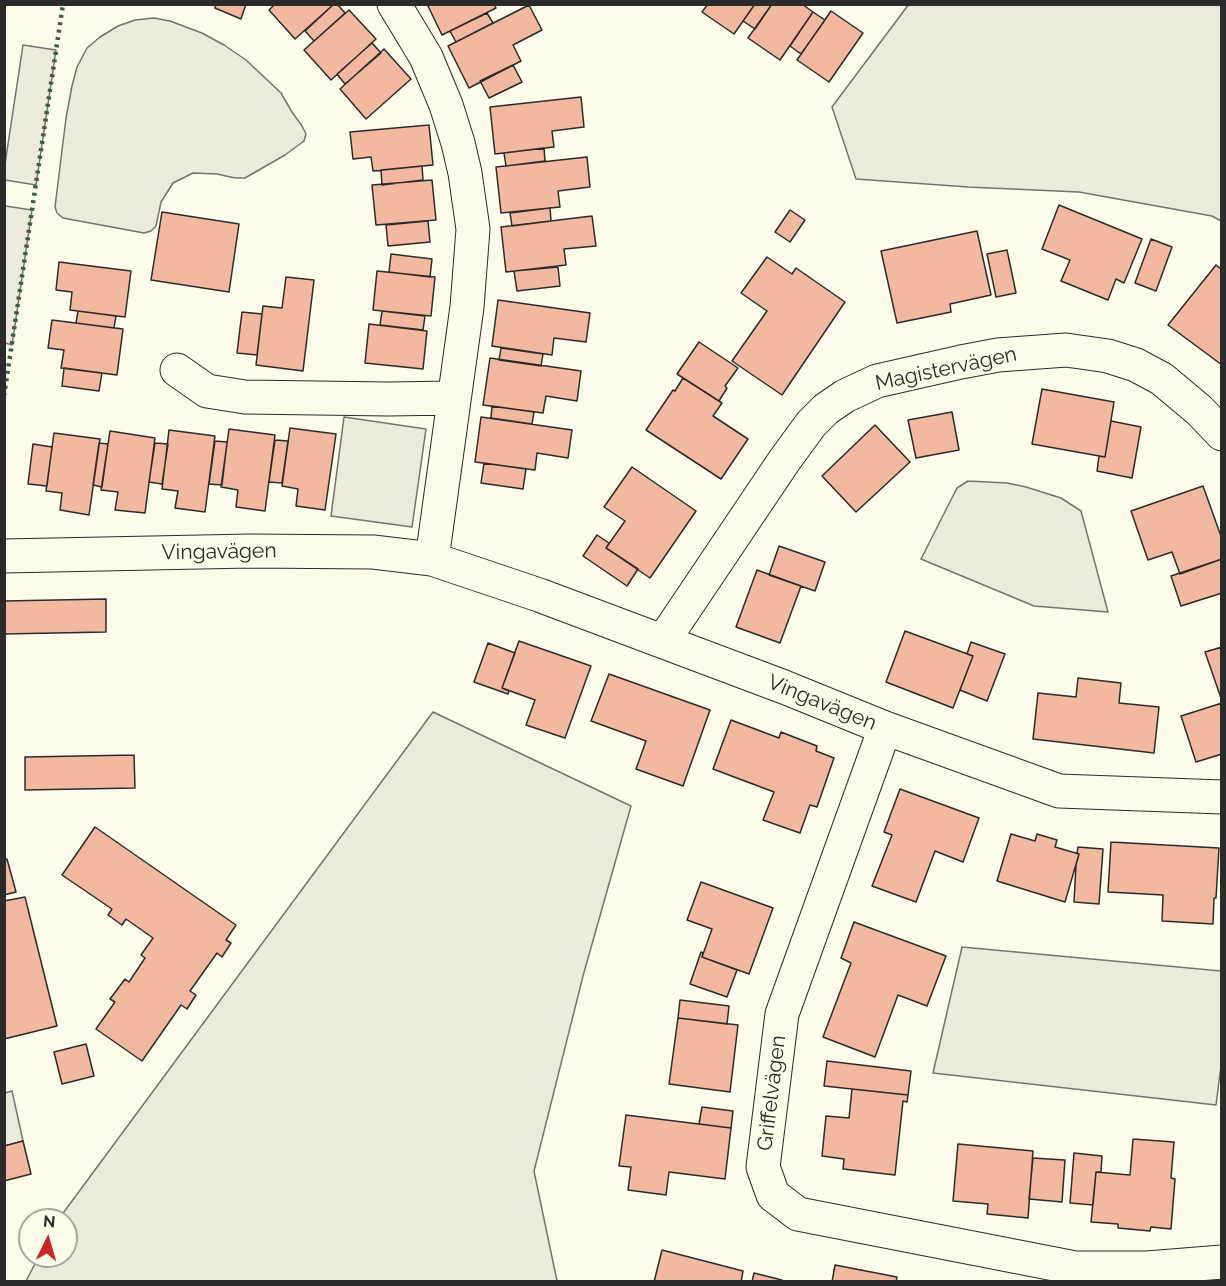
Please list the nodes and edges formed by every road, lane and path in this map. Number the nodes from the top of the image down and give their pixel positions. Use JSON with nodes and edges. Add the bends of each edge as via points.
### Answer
{"nodes":[{"id":1,"x":394,"y":4,"type":"edge"},
{"id":2,"x":177,"y":370,"type":"dead end"},
{"id":3,"x":454,"y":398,"type":"junction"},
{"id":4,"x":1221,"y":434,"type":"edge"},
{"id":5,"x":4,"y":556,"type":"edge"},
{"id":6,"x":432,"y":559,"type":"junction"},
{"id":7,"x":663,"y":641,"type":"junction"},
{"id":8,"x":885,"y":728,"type":"junction"},
{"id":9,"x":1221,"y":797,"type":"edge"},
{"id":10,"x":1221,"y":1262,"type":"edge"}],
"edges":[{"from":1,"to":3,"type":"street","via":[[426,57],[446,105],[465,173],[473,229]]},
{"from":2,"to":3,"type":"street","via":[[207,391],[244,397]]},
{"from":3,"to":6,"type":"street"},
{"from":4,"to":7,"type":"street","name":"Magistervägen","via":[[1162,379],[1108,356],[1066,350],[998,355],[878,381],[845,396],[811,424]]},
{"from":5,"to":6,"type":"street","name":"Vingavägen","via":[[250,550],[373,552]]},
{"from":6,"to":7,"type":"street","name":"Vingavägen"},
{"from":7,"to":8,"type":"street","name":"Vingavägen"},
{"from":8,"to":9,"type":"street","name":"Vingavägen","via":[[1059,791]]},
{"from":8,"to":10,"type":"street","name":"Griffelvägen","via":[[782,1014],[763,1167],[773,1195],[798,1214],[1076,1268]]}]}
